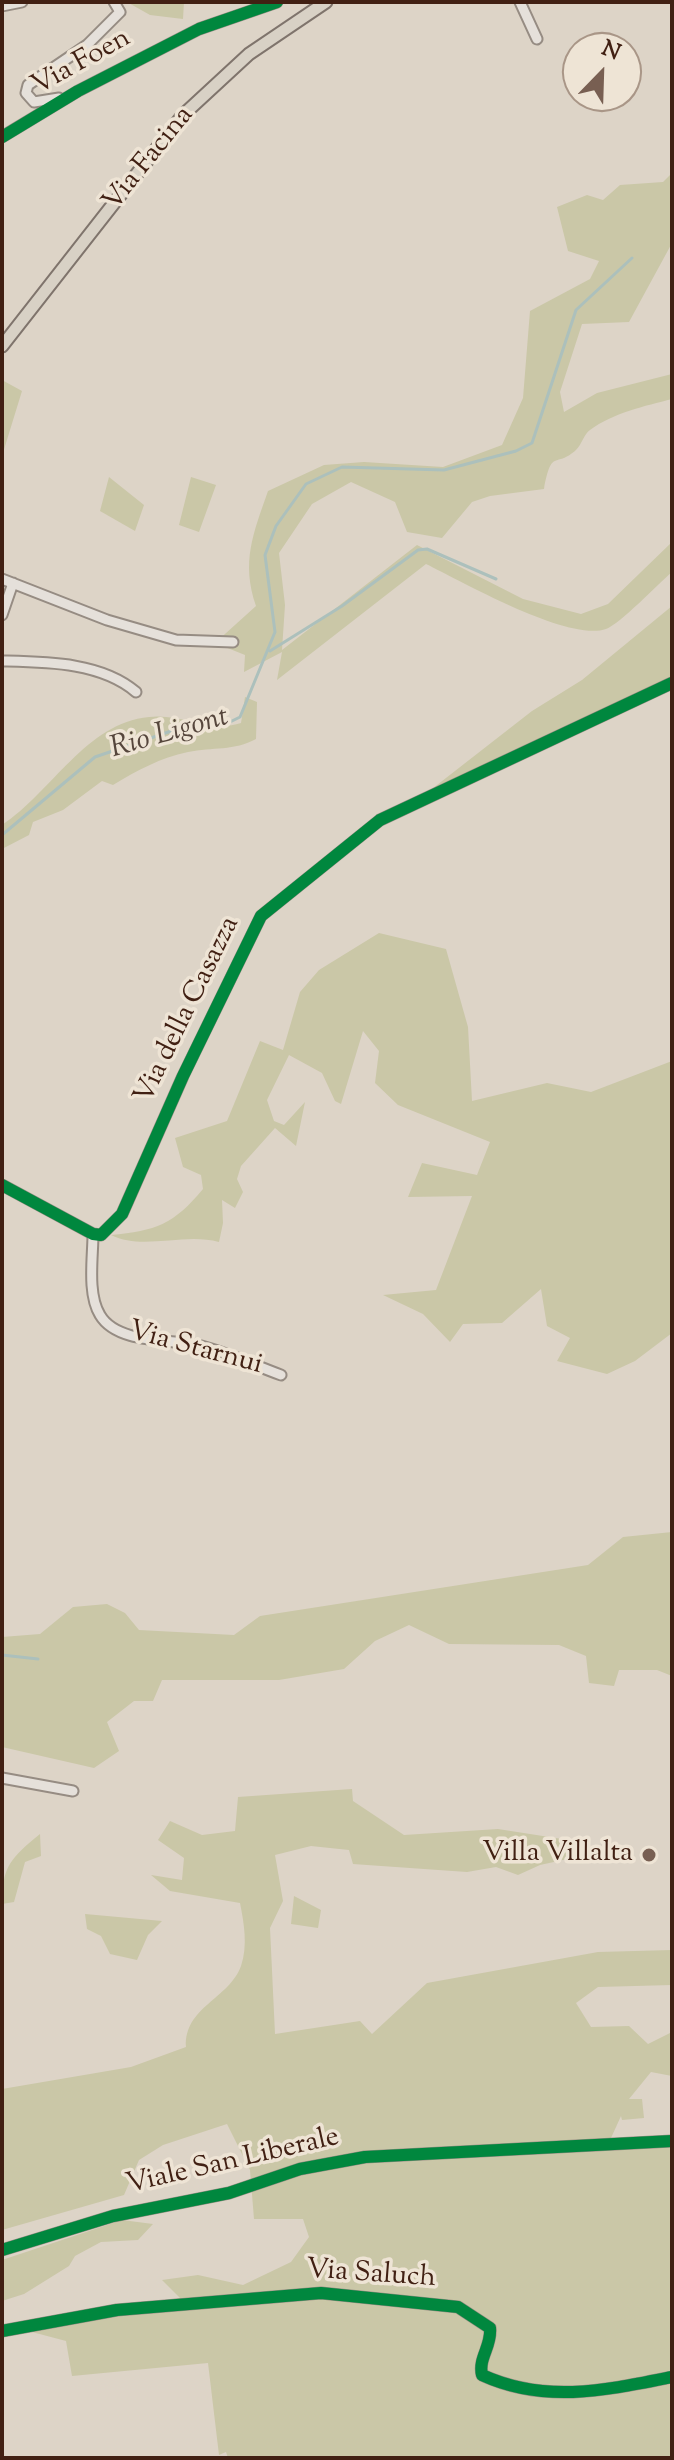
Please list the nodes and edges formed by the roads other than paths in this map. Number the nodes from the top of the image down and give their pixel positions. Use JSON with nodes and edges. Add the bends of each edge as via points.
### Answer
{"nodes":[{"id":1,"x":22,"y":2,"type":"edge"},
{"id":2,"x":114,"y":2,"type":"edge"},
{"id":3,"x":277,"y":2,"type":"edge"},
{"id":4,"x":326,"y":2,"type":"edge"},
{"id":5,"x":520,"y":2,"type":"edge"},
{"id":6,"x":2,"y":6,"type":"edge"},
{"id":7,"x":537,"y":39,"type":"dead end"},
{"id":8,"x":78,"y":91,"type":"junction"},
{"id":9,"x":2,"y":137,"type":"edge"},
{"id":10,"x":2,"y":346,"type":"edge"},
{"id":11,"x":2,"y":579,"type":"edge"},
{"id":12,"x":13,"y":583,"type":"junction"},
{"id":13,"x":2,"y":615,"type":"edge"},
{"id":14,"x":233,"y":642,"type":"dead end"},
{"id":15,"x":2,"y":661,"type":"edge"},
{"id":16,"x":672,"y":683,"type":"edge"},
{"id":17,"x":136,"y":692,"type":"dead end"},
{"id":18,"x":2,"y":1185,"type":"edge"},
{"id":19,"x":93,"y":1234,"type":"junction"},
{"id":20,"x":281,"y":1375,"type":"dead end"},
{"id":21,"x":2,"y":1778,"type":"edge"},
{"id":22,"x":73,"y":1791,"type":"dead end"},
{"id":23,"x":672,"y":2141,"type":"edge"},
{"id":24,"x":2,"y":2250,"type":"edge"},
{"id":25,"x":2,"y":2331,"type":"edge"},
{"id":26,"x":672,"y":2377,"type":"edge"}],
"edges":[{"from":1,"to":6,"type":"street"},
{"from":2,"to":8,"type":"street","name":"Via Foen","via":[[120,12],[87,45],[32,80],[26,93],[44,103]]},
{"from":3,"to":8,"type":"street","name":"Via Foen","via":[[199,29]]},
{"from":4,"to":10,"type":"main road","name":"Via Facina","via":[[249,54],[183,115]]},
{"from":5,"to":7,"type":"street"},
{"from":8,"to":9,"type":"street","name":"Via Foen"},
{"from":11,"to":12,"type":"street"},
{"from":12,"to":13,"type":"street"},
{"from":12,"to":14,"type":"street","via":[[176,640]]},
{"from":15,"to":17,"type":"street","via":[[62,663],[125,683]]},
{"from":16,"to":19,"type":"street","name":"Via della Casazza","via":[[380,820],[261,916],[122,1214],[101,1235]]},
{"from":18,"to":19,"type":"street"},
{"from":19,"to":20,"type":"street","name":"Via Starnui","via":[[94,1295],[99,1314],[111,1327],[138,1337],[201,1346]]},
{"from":21,"to":22,"type":"street"},
{"from":23,"to":24,"type":"street","name":"Viale San Liberale","via":[[365,2157],[300,2169],[229,2193],[113,2216]]},
{"from":25,"to":26,"type":"street","name":"Via Saluch","via":[[117,2310],[321,2293],[458,2307],[490,2328],[482,2375],[526,2390],[560,2395]]}]}
